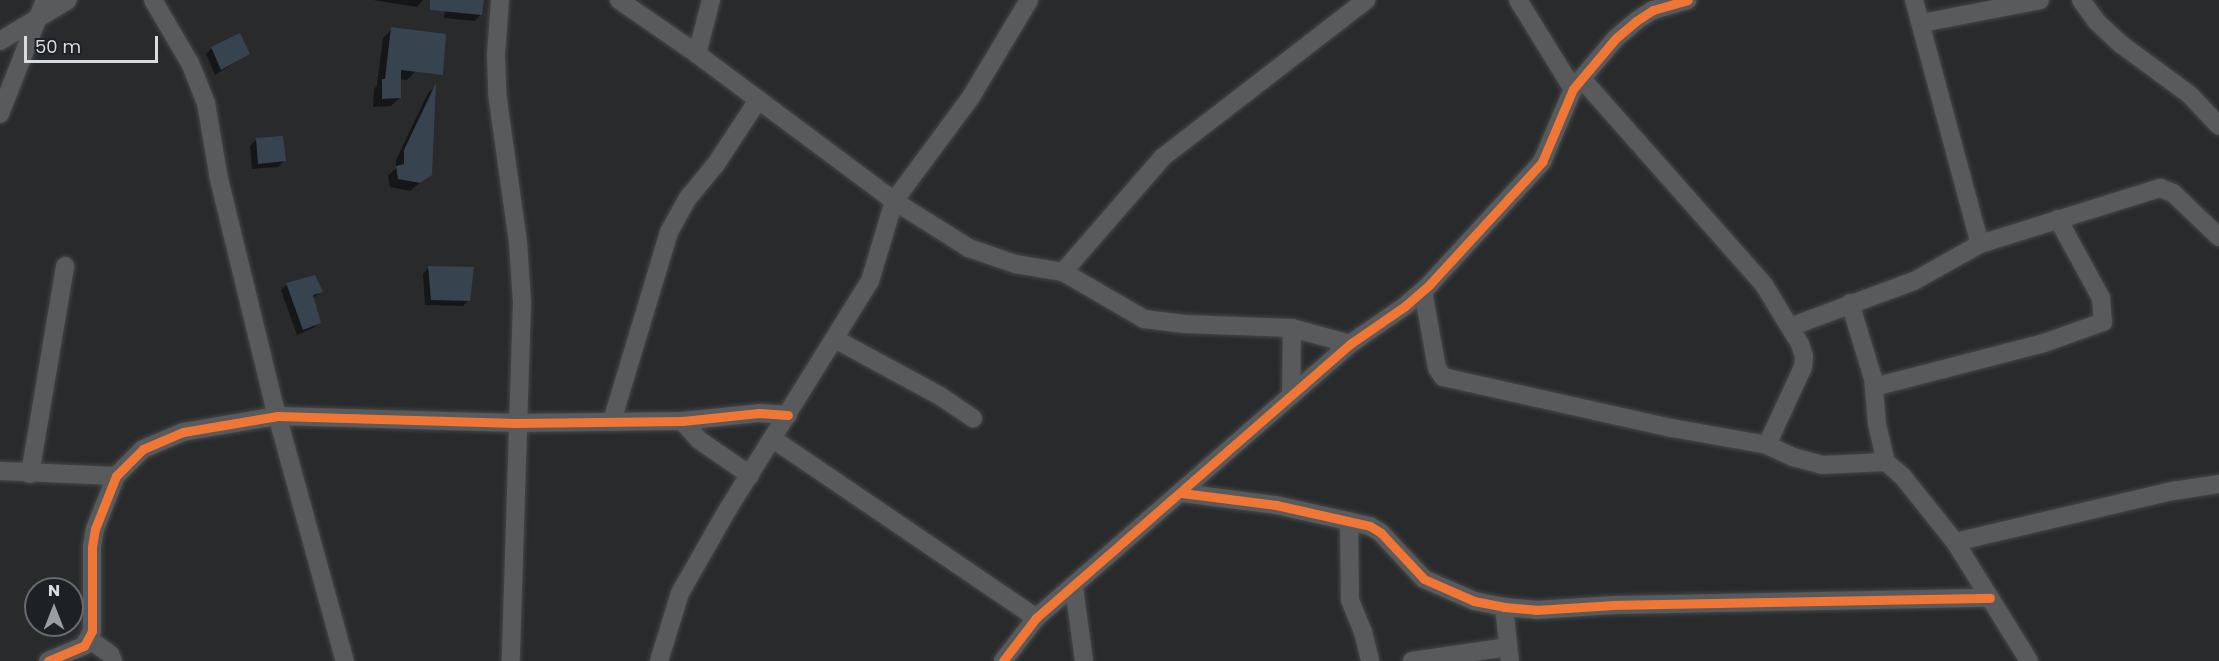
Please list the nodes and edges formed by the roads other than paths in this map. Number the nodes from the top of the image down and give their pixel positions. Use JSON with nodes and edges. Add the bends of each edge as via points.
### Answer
{"nodes":[{"id":1,"x":45,"y":0,"type":"edge"},
{"id":2,"x":69,"y":0,"type":"edge"},
{"id":3,"x":153,"y":0,"type":"edge"},
{"id":4,"x":501,"y":0,"type":"edge"},
{"id":5,"x":619,"y":0,"type":"edge"},
{"id":6,"x":711,"y":0,"type":"edge"},
{"id":7,"x":1029,"y":0,"type":"edge"},
{"id":8,"x":1365,"y":0,"type":"edge"},
{"id":9,"x":1518,"y":0,"type":"edge"},
{"id":10,"x":1688,"y":0,"type":"edge"},
{"id":11,"x":1914,"y":0,"type":"edge"},
{"id":12,"x":2040,"y":0,"type":"edge"},
{"id":13,"x":2081,"y":0,"type":"edge"},
{"id":14,"x":37,"y":21,"type":"junction"},
{"id":15,"x":1922,"y":23,"type":"junction"},
{"id":16,"x":0,"y":41,"type":"edge"},
{"id":17,"x":697,"y":54,"type":"junction"},
{"id":18,"x":1578,"y":84,"type":"junction"},
{"id":19,"x":758,"y":100,"type":"junction"},
{"id":20,"x":0,"y":114,"type":"edge"},
{"id":21,"x":2219,"y":126,"type":"edge"},
{"id":22,"x":894,"y":201,"type":"junction"},
{"id":23,"x":2058,"y":219,"type":"junction"},
{"id":24,"x":2219,"y":237,"type":"edge"},
{"id":25,"x":1980,"y":244,"type":"junction"},
{"id":26,"x":65,"y":266,"type":"dead end"},
{"id":27,"x":1063,"y":272,"type":"junction"},
{"id":28,"x":1423,"y":291,"type":"junction"},
{"id":29,"x":1850,"y":303,"type":"junction"},
{"id":30,"x":1790,"y":327,"type":"junction"},
{"id":31,"x":1292,"y":328,"type":"junction"},
{"id":32,"x":836,"y":339,"type":"junction"},
{"id":33,"x":1350,"y":344,"type":"junction"},
{"id":34,"x":1874,"y":387,"type":"junction"},
{"id":35,"x":1291,"y":396,"type":"junction"},
{"id":36,"x":278,"y":416,"type":"junction"},
{"id":37,"x":788,"y":416,"type":"junction"},
{"id":38,"x":974,"y":418,"type":"dead end"},
{"id":39,"x":612,"y":421,"type":"junction"},
{"id":40,"x":682,"y":422,"type":"junction"},
{"id":41,"x":516,"y":423,"type":"junction"},
{"id":42,"x":773,"y":439,"type":"junction"},
{"id":43,"x":1767,"y":445,"type":"junction"},
{"id":44,"x":1886,"y":462,"type":"junction"},
{"id":45,"x":0,"y":471,"type":"edge"},
{"id":46,"x":30,"y":474,"type":"junction"},
{"id":47,"x":750,"y":475,"type":"junction"},
{"id":48,"x":116,"y":476,"type":"junction"},
{"id":49,"x":2219,"y":484,"type":"edge"},
{"id":50,"x":1182,"y":493,"type":"junction"},
{"id":51,"x":1349,"y":521,"type":"junction"},
{"id":52,"x":1955,"y":542,"type":"junction"},
{"id":53,"x":1074,"y":586,"type":"junction"},
{"id":54,"x":1990,"y":598,"type":"junction"},
{"id":55,"x":1504,"y":607,"type":"junction"},
{"id":56,"x":1036,"y":618,"type":"junction"},
{"id":57,"x":89,"y":639,"type":"junction"},
{"id":58,"x":1509,"y":654,"type":"edge"},
{"id":59,"x":48,"y":661,"type":"edge"},
{"id":60,"x":113,"y":661,"type":"edge"},
{"id":61,"x":345,"y":661,"type":"edge"},
{"id":62,"x":511,"y":661,"type":"edge"},
{"id":63,"x":659,"y":661,"type":"edge"},
{"id":64,"x":1004,"y":661,"type":"edge"},
{"id":65,"x":1084,"y":661,"type":"edge"},
{"id":66,"x":1370,"y":661,"type":"edge"},
{"id":67,"x":1412,"y":661,"type":"edge"},
{"id":68,"x":2029,"y":661,"type":"edge"}],
"edges":[{"from":1,"to":14,"type":"street"},
{"from":2,"to":14,"type":"street"},
{"from":3,"to":36,"type":"street","via":[[190,63],[206,103],[219,179]]},
{"from":4,"to":41,"type":"street","via":[[497,93],[518,242],[522,302]]},
{"from":5,"to":17,"type":"street"},
{"from":6,"to":17,"type":"street"},
{"from":7,"to":22,"type":"street","via":[[971,97]]},
{"from":8,"to":27,"type":"street","via":[[1163,157]]},
{"from":9,"to":18,"type":"street"},
{"from":10,"to":18,"type":"street","via":[[1653,10],[1636,21],[1616,38]]},
{"from":11,"to":15,"type":"street"},
{"from":12,"to":15,"type":"street"},
{"from":13,"to":21,"type":"street","via":[[2122,45],[2190,95]]},
{"from":14,"to":16,"type":"street"},
{"from":14,"to":20,"type":"street"},
{"from":15,"to":25,"type":"street"},
{"from":17,"to":19,"type":"street"},
{"from":18,"to":28,"type":"street","via":[[1542,162]]},
{"from":18,"to":30,"type":"street","via":[[1764,285]]},
{"from":19,"to":22,"type":"street"},
{"from":19,"to":39,"type":"street","via":[[716,164],[688,198],[669,232]]},
{"from":22,"to":27,"type":"street","via":[[969,248],[1015,264]]},
{"from":22,"to":32,"type":"street","via":[[870,281]]},
{"from":23,"to":24,"type":"street","via":[[2164,188]]},
{"from":23,"to":25,"type":"street"},
{"from":23,"to":34,"type":"street","via":[[2101,298],[2103,321],[2044,343]]},
{"from":25,"to":29,"type":"street","via":[[1914,281]]},
{"from":26,"to":46,"type":"street"},
{"from":27,"to":31,"type":"street","via":[[1144,320]]},
{"from":28,"to":33,"type":"street"},
{"from":28,"to":43,"type":"street","via":[[1437,368],[1443,377]]},
{"from":29,"to":30,"type":"street"},
{"from":29,"to":34,"type":"street"},
{"from":30,"to":43,"type":"street","via":[[1804,356],[1803,367]]},
{"from":31,"to":33,"type":"street"},
{"from":31,"to":35,"type":"street"},
{"from":32,"to":37,"type":"street"},
{"from":32,"to":38,"type":"street"},
{"from":33,"to":35,"type":"street"},
{"from":34,"to":44,"type":"street","via":[[1876,424]]},
{"from":35,"to":50,"type":"street"},
{"from":36,"to":41,"type":"street"},
{"from":36,"to":48,"type":"street","via":[[183,432],[143,449]]},
{"from":36,"to":61,"type":"street"},
{"from":37,"to":40,"type":"street","via":[[759,413]]},
{"from":37,"to":42,"type":"street"},
{"from":39,"to":40,"type":"street"},
{"from":39,"to":41,"type":"street"},
{"from":40,"to":47,"type":"street","via":[[699,441]]},
{"from":41,"to":62,"type":"street"},
{"from":42,"to":47,"type":"street"},
{"from":42,"to":56,"type":"street"},
{"from":43,"to":44,"type":"street","via":[[1822,465]]},
{"from":44,"to":52,"type":"street","via":[[1904,477]]},
{"from":45,"to":46,"type":"street"},
{"from":46,"to":48,"type":"street"},
{"from":47,"to":63,"type":"street","via":[[680,593]]},
{"from":48,"to":57,"type":"street","via":[[95,528]]},
{"from":49,"to":52,"type":"street","via":[[2173,491]]},
{"from":50,"to":51,"type":"street","via":[[1276,505]]},
{"from":50,"to":53,"type":"street"},
{"from":51,"to":55,"type":"street","via":[[1381,533],[1424,579],[1474,601]]},
{"from":51,"to":66,"type":"street","via":[[1350,600]]},
{"from":52,"to":54,"type":"street"},
{"from":53,"to":56,"type":"street"},
{"from":53,"to":65,"type":"street"},
{"from":54,"to":55,"type":"street","via":[[1536,610]]},
{"from":54,"to":68,"type":"street"},
{"from":55,"to":58,"type":"street"},
{"from":56,"to":64,"type":"street"},
{"from":57,"to":59,"type":"street","via":[[84,646]]},
{"from":57,"to":60,"type":"street","via":[[110,654]]},
{"from":58,"to":67,"type":"street"}]}
